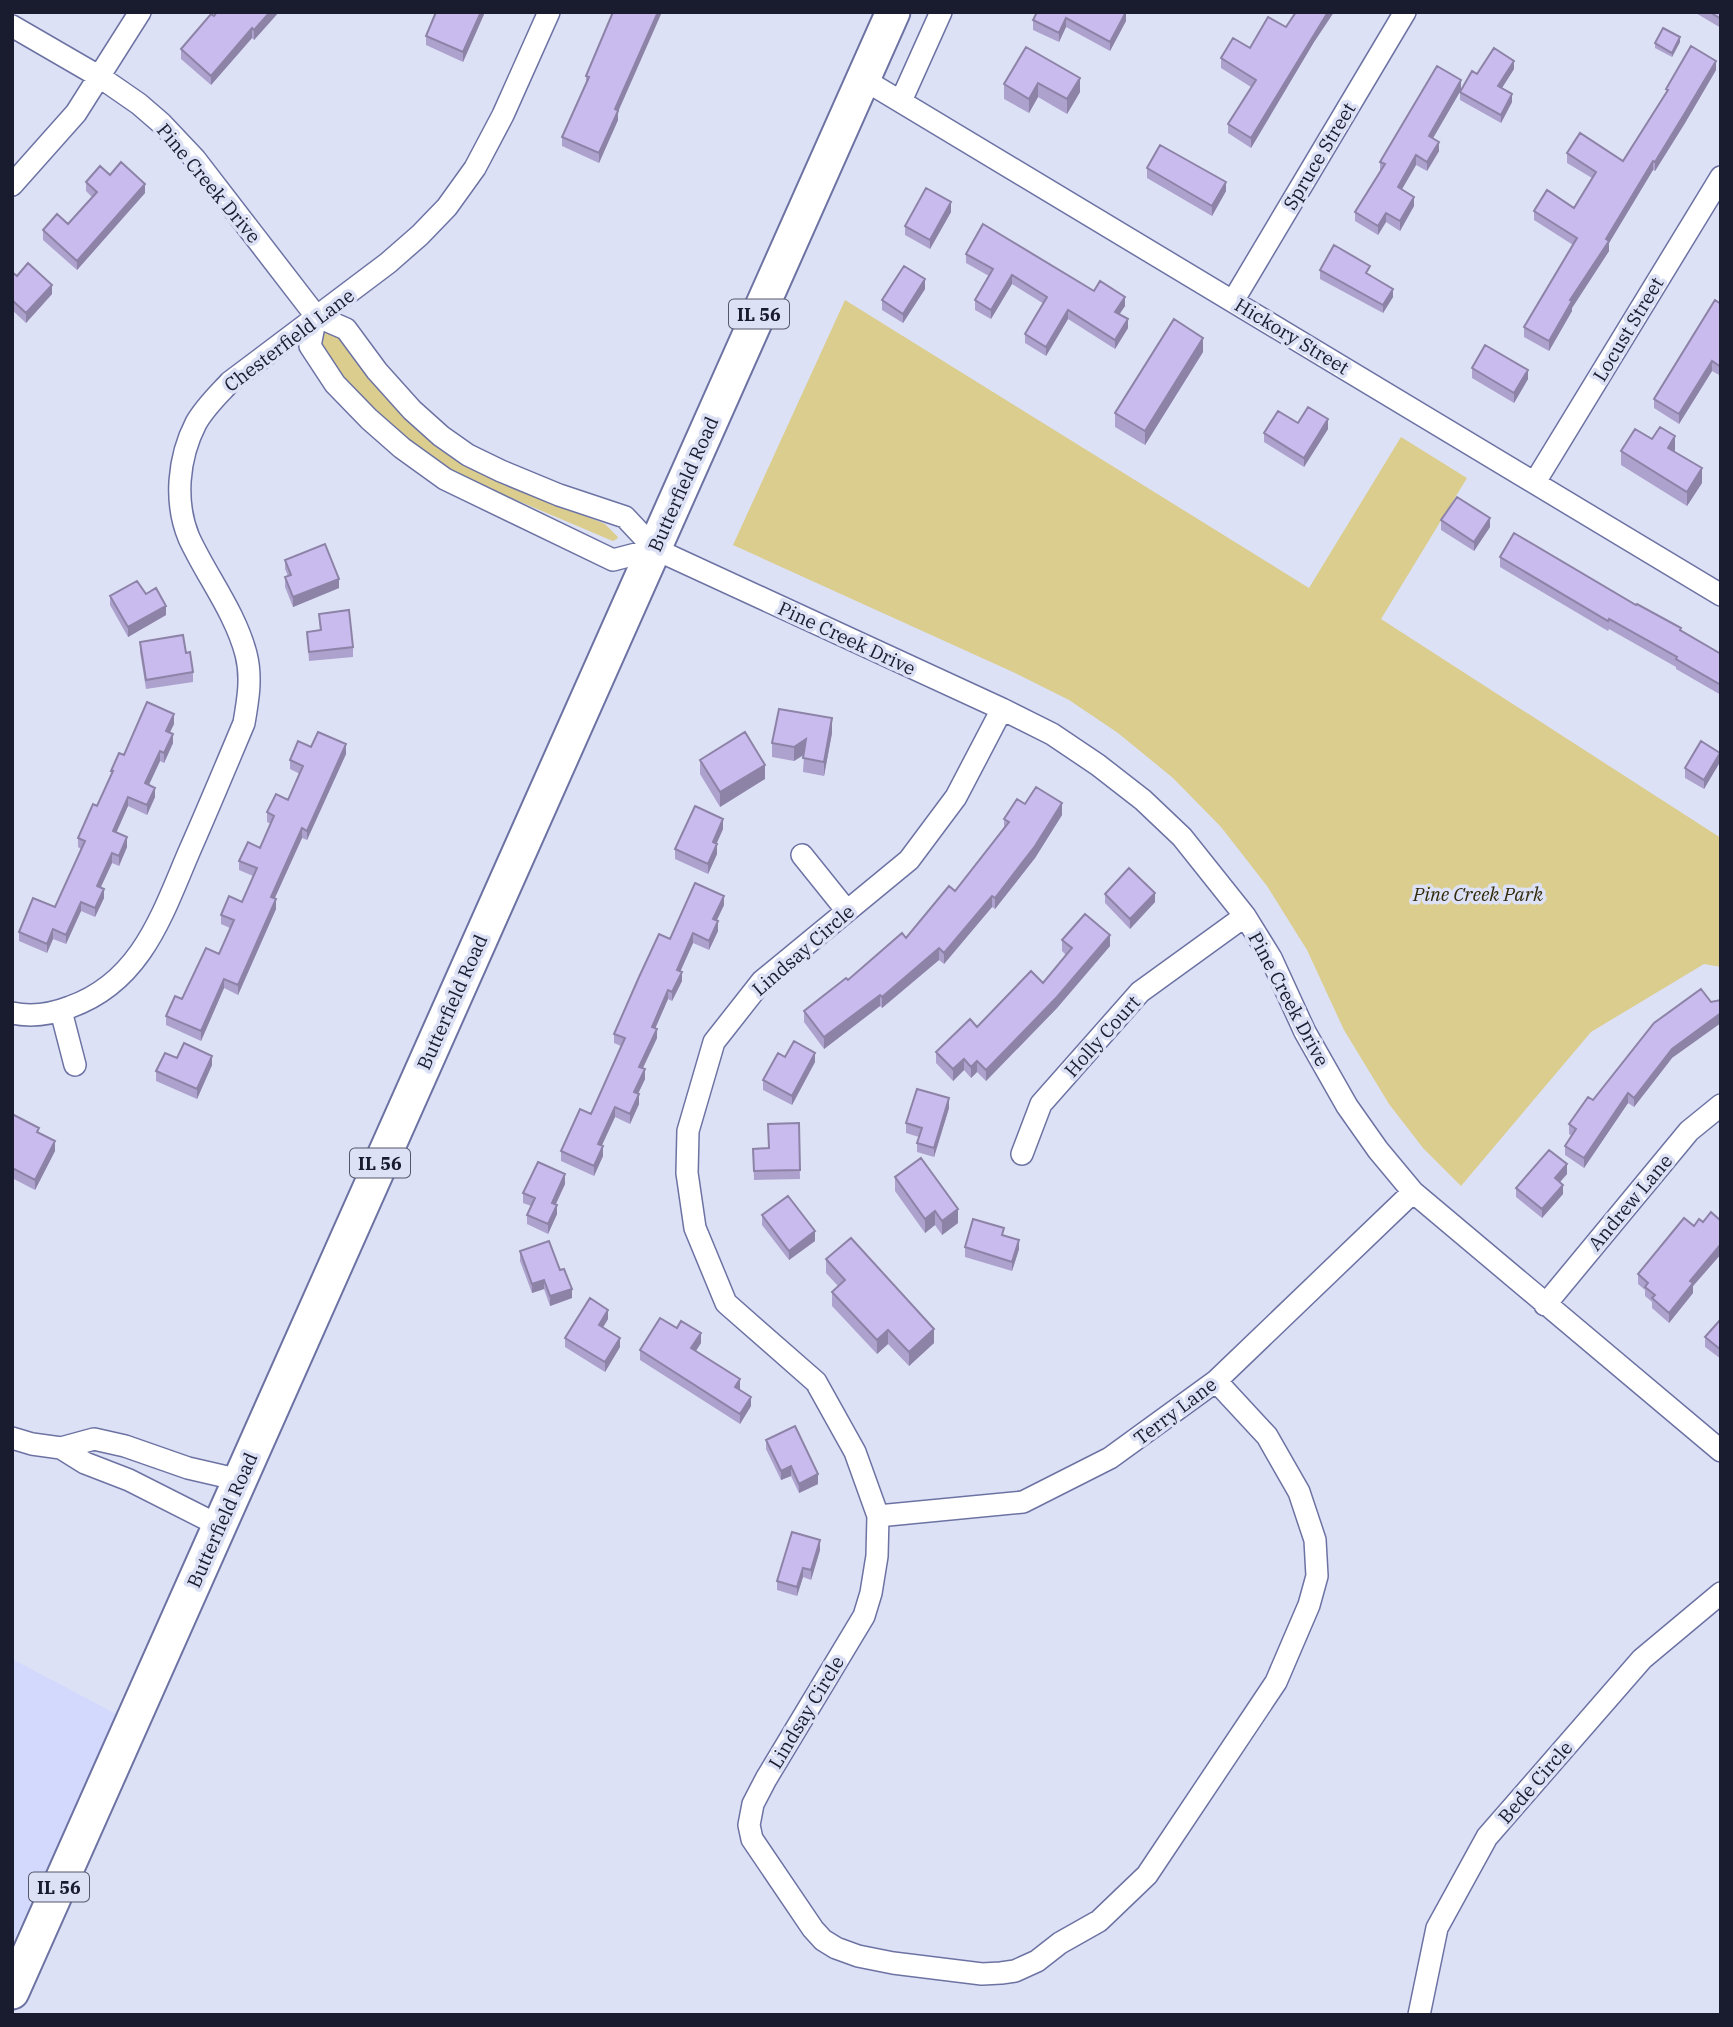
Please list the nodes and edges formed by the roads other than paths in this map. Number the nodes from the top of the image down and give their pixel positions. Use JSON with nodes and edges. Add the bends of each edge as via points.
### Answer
{"nodes":[{"id":1,"x":140,"y":12,"type":"edge"},
{"id":2,"x":549,"y":12,"type":"edge"},
{"id":3,"x":893,"y":12,"type":"edge"},
{"id":4,"x":941,"y":12,"type":"edge"},
{"id":5,"x":1405,"y":12,"type":"edge"},
{"id":6,"x":12,"y":26,"type":"edge"},
{"id":7,"x":100,"y":77,"type":"junction"},
{"id":8,"x":863,"y":79,"type":"junction"},
{"id":9,"x":901,"y":101,"type":"junction"},
{"id":10,"x":1721,"y":177,"type":"edge"},
{"id":11,"x":12,"y":185,"type":"edge"},
{"id":12,"x":1233,"y":300,"type":"junction"},
{"id":13,"x":316,"y":316,"type":"junction"},
{"id":14,"x":1535,"y":482,"type":"junction"},
{"id":15,"x":655,"y":549,"type":"junction"},
{"id":16,"x":1721,"y":595,"type":"edge"},
{"id":17,"x":1002,"y":709,"type":"junction"},
{"id":18,"x":802,"y":855,"type":"dead end"},
{"id":19,"x":847,"y":911,"type":"junction"},
{"id":20,"x":1245,"y":916,"type":"junction"},
{"id":21,"x":61,"y":1011,"type":"junction"},
{"id":22,"x":12,"y":1013,"type":"edge"},
{"id":23,"x":75,"y":1065,"type":"dead end"},
{"id":24,"x":1721,"y":1105,"type":"edge"},
{"id":25,"x":1022,"y":1154,"type":"dead end"},
{"id":26,"x":1413,"y":1192,"type":"junction"},
{"id":27,"x":1545,"y":1304,"type":"junction"},
{"id":28,"x":1216,"y":1381,"type":"junction"},
{"id":29,"x":12,"y":1438,"type":"edge"},
{"id":30,"x":61,"y":1448,"type":"junction"},
{"id":31,"x":1721,"y":1451,"type":"edge"},
{"id":32,"x":240,"y":1480,"type":"junction"},
{"id":33,"x":878,"y":1516,"type":"junction"},
{"id":34,"x":220,"y":1525,"type":"junction"},
{"id":35,"x":1721,"y":1593,"type":"edge"},
{"id":36,"x":12,"y":1992,"type":"edge"},
{"id":37,"x":1419,"y":2015,"type":"edge"}],
"edges":[{"from":1,"to":7,"type":"street"},
{"from":2,"to":13,"type":"street","name":"Chesterfield Lane","via":[[503,115],[475,168],[447,207],[388,263]]},
{"from":3,"to":8,"type":"main road","name":"Butterfield Road","number":"IL 56"},
{"from":4,"to":9,"type":"street"},
{"from":5,"to":12,"type":"street","name":"Spruce Street"},
{"from":6,"to":7,"type":"street","name":"Pine Creek Drive"},
{"from":7,"to":11,"type":"street","via":[[76,113]]},
{"from":7,"to":13,"type":"street","name":"Pine Creek Drive","via":[[139,104],[195,159]]},
{"from":8,"to":9,"type":"street","name":"Hickory Street"},
{"from":8,"to":15,"type":"main road","name":"Butterfield Road","number":"IL 56"},
{"from":9,"to":12,"type":"street","name":"Hickory Street"},
{"from":10,"to":14,"type":"street","name":"Locust Street"},
{"from":12,"to":14,"type":"street","name":"Hickory Street"},
{"from":13,"to":15,"type":"street","name":"Pine Creek Drive","via":[[346,329],[412,410],[450,443],[501,471],[625,517]]},
{"from":13,"to":15,"type":"street","via":[[310,346],[335,384],[402,448],[445,479],[613,561]]},
{"from":13,"to":21,"type":"street","name":"Chesterfield Lane","via":[[230,382],[197,422],[186,447],[181,467],[181,517],[247,656],[249,692],[244,723],[143,951],[105,990]]},
{"from":14,"to":16,"type":"street","name":"Hickory Street"},
{"from":15,"to":17,"type":"street","name":"Pine Creek Drive"},
{"from":15,"to":32,"type":"main road","name":"Butterfield Road","number":"IL 56"},
{"from":17,"to":19,"type":"street","name":"Lindsay Circle","via":[[956,797],[909,860]]},
{"from":17,"to":20,"type":"street","name":"Pine Creek Drive","via":[[1052,734],[1143,800],[1182,837]]},
{"from":18,"to":19,"type":"street"},
{"from":19,"to":33,"type":"street","name":"Lindsay Circle","via":[[762,981],[714,1042],[688,1131],[687,1173],[695,1228],[726,1303],[816,1382],[855,1452]]},
{"from":20,"to":25,"type":"street","name":"Holly Court","via":[[1140,992],[1041,1104]]},
{"from":20,"to":26,"type":"street","name":"Pine Creek Drive","via":[[1347,1106]]},
{"from":21,"to":22,"type":"street","name":"Chesterfield Lane","via":[[26,1016]]},
{"from":21,"to":23,"type":"street"},
{"from":24,"to":27,"type":"street","name":"Andrew Lane","via":[[1689,1131]]},
{"from":26,"to":27,"type":"street","name":"Pine Creek Drive"},
{"from":26,"to":28,"type":"street","name":"Terry Lane"},
{"from":27,"to":31,"type":"street","name":"Pine Creek Drive"},
{"from":28,"to":33,"type":"street","name":"Terry Lane","via":[[1111,1458],[1023,1502]]},
{"from":28,"to":33,"type":"street","name":"Lindsay Circle","via":[[1267,1436],[1299,1493],[1315,1541],[1317,1576],[1309,1605],[1276,1682],[1147,1875],[1099,1921],[1015,1971],[982,1974],[858,1956],[836,1948],[813,1929],[752,1839],[753,1804],[864,1616],[877,1556]]},
{"from":29,"to":30,"type":"street"},
{"from":30,"to":32,"type":"street","via":[[94,1439]]},
{"from":30,"to":34,"type":"street","via":[[85,1464],[129,1480]]},
{"from":32,"to":34,"type":"main road","name":"Butterfield Road","number":"IL 56"},
{"from":34,"to":36,"type":"main road","name":"Butterfield Road","number":"IL 56"},
{"from":35,"to":37,"type":"street","name":"Bede Circle","via":[[1642,1659],[1487,1837],[1437,1928]]}]}
